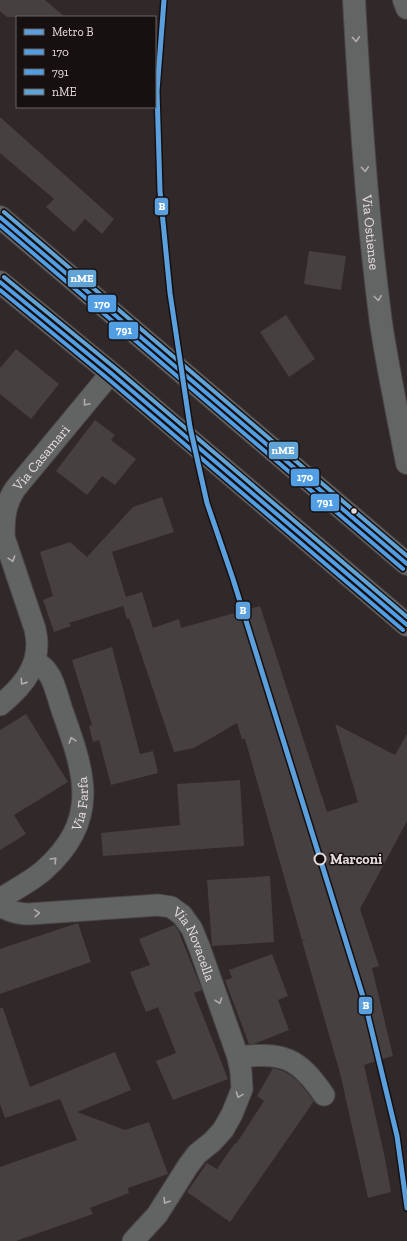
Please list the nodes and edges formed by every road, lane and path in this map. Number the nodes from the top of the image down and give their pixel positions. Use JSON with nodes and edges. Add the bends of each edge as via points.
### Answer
{"nodes":[{"id":1,"x":354,"y":0,"type":"edge"},
{"id":2,"x":404,"y":0,"type":"edge"},
{"id":3,"x":407,"y":8,"type":"edge"},
{"id":4,"x":0,"y":217,"type":"edge"},
{"id":5,"x":0,"y":282,"type":"edge"},
{"id":6,"x":111,"y":373,"type":"junction"},
{"id":7,"x":407,"y":463,"type":"edge"},
{"id":8,"x":407,"y":564,"type":"edge"},
{"id":9,"x":407,"y":625,"type":"edge"},
{"id":10,"x":34,"y":662,"type":"junction"},
{"id":11,"x":0,"y":705,"type":"edge"},
{"id":12,"x":0,"y":899,"type":"edge"},
{"id":13,"x":0,"y":906,"type":"edge"},
{"id":14,"x":238,"y":1057,"type":"junction"},
{"id":15,"x":324,"y":1095,"type":"dead end"},
{"id":16,"x":133,"y":1241,"type":"edge"}],
"edges":[{"from":1,"to":7,"type":"main road","name":"Via Ostiense","one_way":true,"via":[[366,185],[376,282],[389,375]]},
{"from":2,"to":3,"type":"main road"},
{"from":4,"to":8,"type":"main road"},
{"from":5,"to":6,"type":"main road"},
{"from":6,"to":9,"type":"main road"},
{"from":6,"to":10,"type":"street","name":"Via Casamari","one_way":true,"via":[[15,488],[6,506],[4,537],[37,639]]},
{"from":10,"to":11,"type":"street","name":"Via Casamari","one_way":true,"via":[[20,686]]},
{"from":12,"to":10,"type":"street","name":"Via Farfa","one_way":true,"via":[[42,872],[62,851],[77,826],[82,808],[82,779],[66,720],[50,674]]},
{"from":13,"to":14,"type":"street","name":"Via Novacella","one_way":true,"via":[[22,914],[158,905],[171,907],[182,915],[192,929]]},
{"from":14,"to":15,"type":"street","via":[[274,1055],[292,1060],[314,1079]]},
{"from":14,"to":16,"type":"street","name":"Via Novacella","one_way":true,"via":[[242,1089],[223,1130],[197,1154],[157,1215]]}]}
